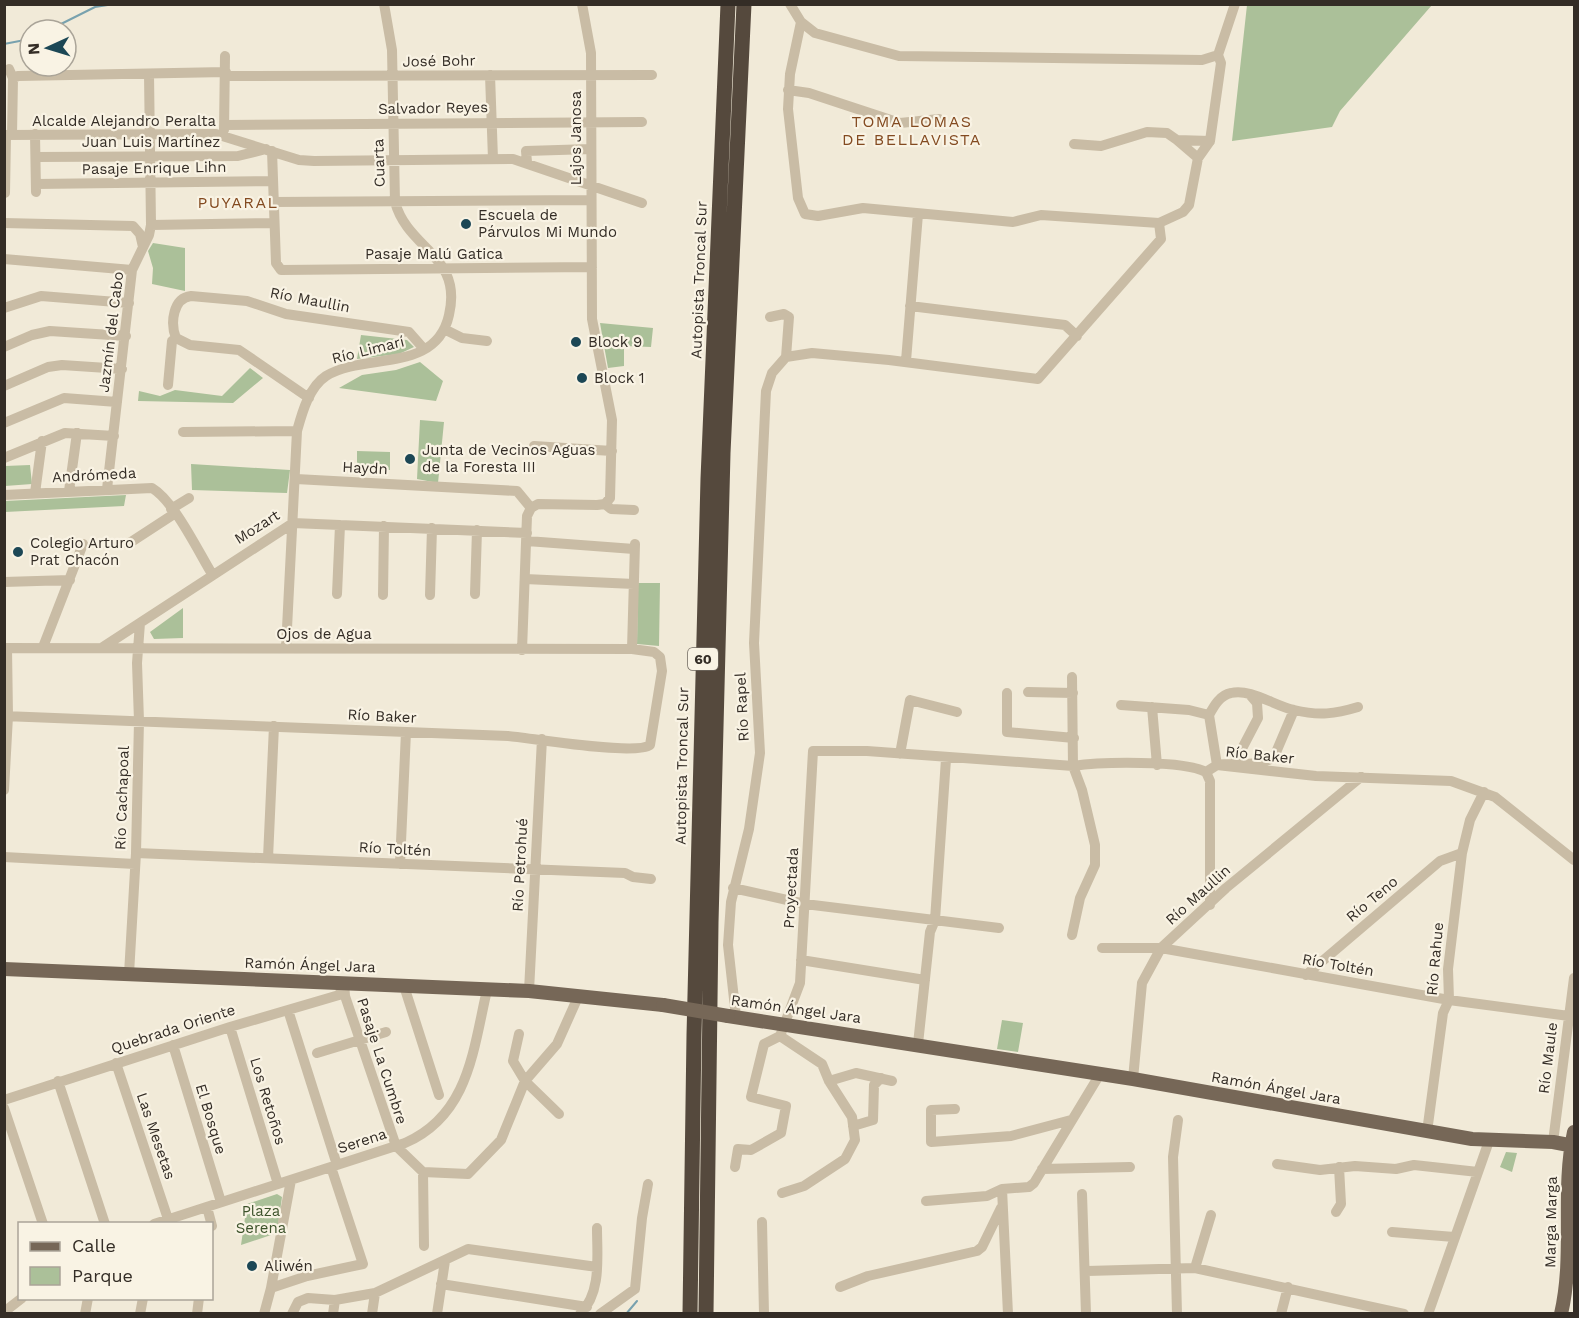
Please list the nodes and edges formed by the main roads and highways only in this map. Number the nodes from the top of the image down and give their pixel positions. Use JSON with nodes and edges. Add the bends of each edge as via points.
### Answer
{"nodes":[{"id":1,"x":728,"y":4,"type":"edge"},
{"id":2,"x":744,"y":4,"type":"edge"},
{"id":3,"x":5,"y":969,"type":"edge"},
{"id":4,"x":1574,"y":1141,"type":"edge"},
{"id":5,"x":1575,"y":1297,"type":"edge"},
{"id":6,"x":690,"y":1314,"type":"edge"},
{"id":7,"x":706,"y":1314,"type":"edge"},
{"id":8,"x":1561,"y":1314,"type":"edge"},
{"id":9,"x":1570,"y":1314,"type":"edge"}],
"edges":[{"from":1,"to":6,"type":"highway","name":"Autopista Troncal Sur","number":"60","via":[[707,515]]},
{"from":2,"to":7,"type":"highway","name":"Autopista Troncal Sur","number":"60","via":[[723,453]]},
{"from":3,"to":4,"type":"main road","name":"Ramón Ángel Jara","bridge":true,"via":[[529,991],[663,1005],[732,1016],[783,1030],[918,1044],[1427,1132],[1489,1141]]},
{"from":4,"to":8,"type":"main road","name":"Marga Marga","via":[[1567,1192],[1566,1292]]},
{"from":5,"to":9,"type":"main road"}]}
